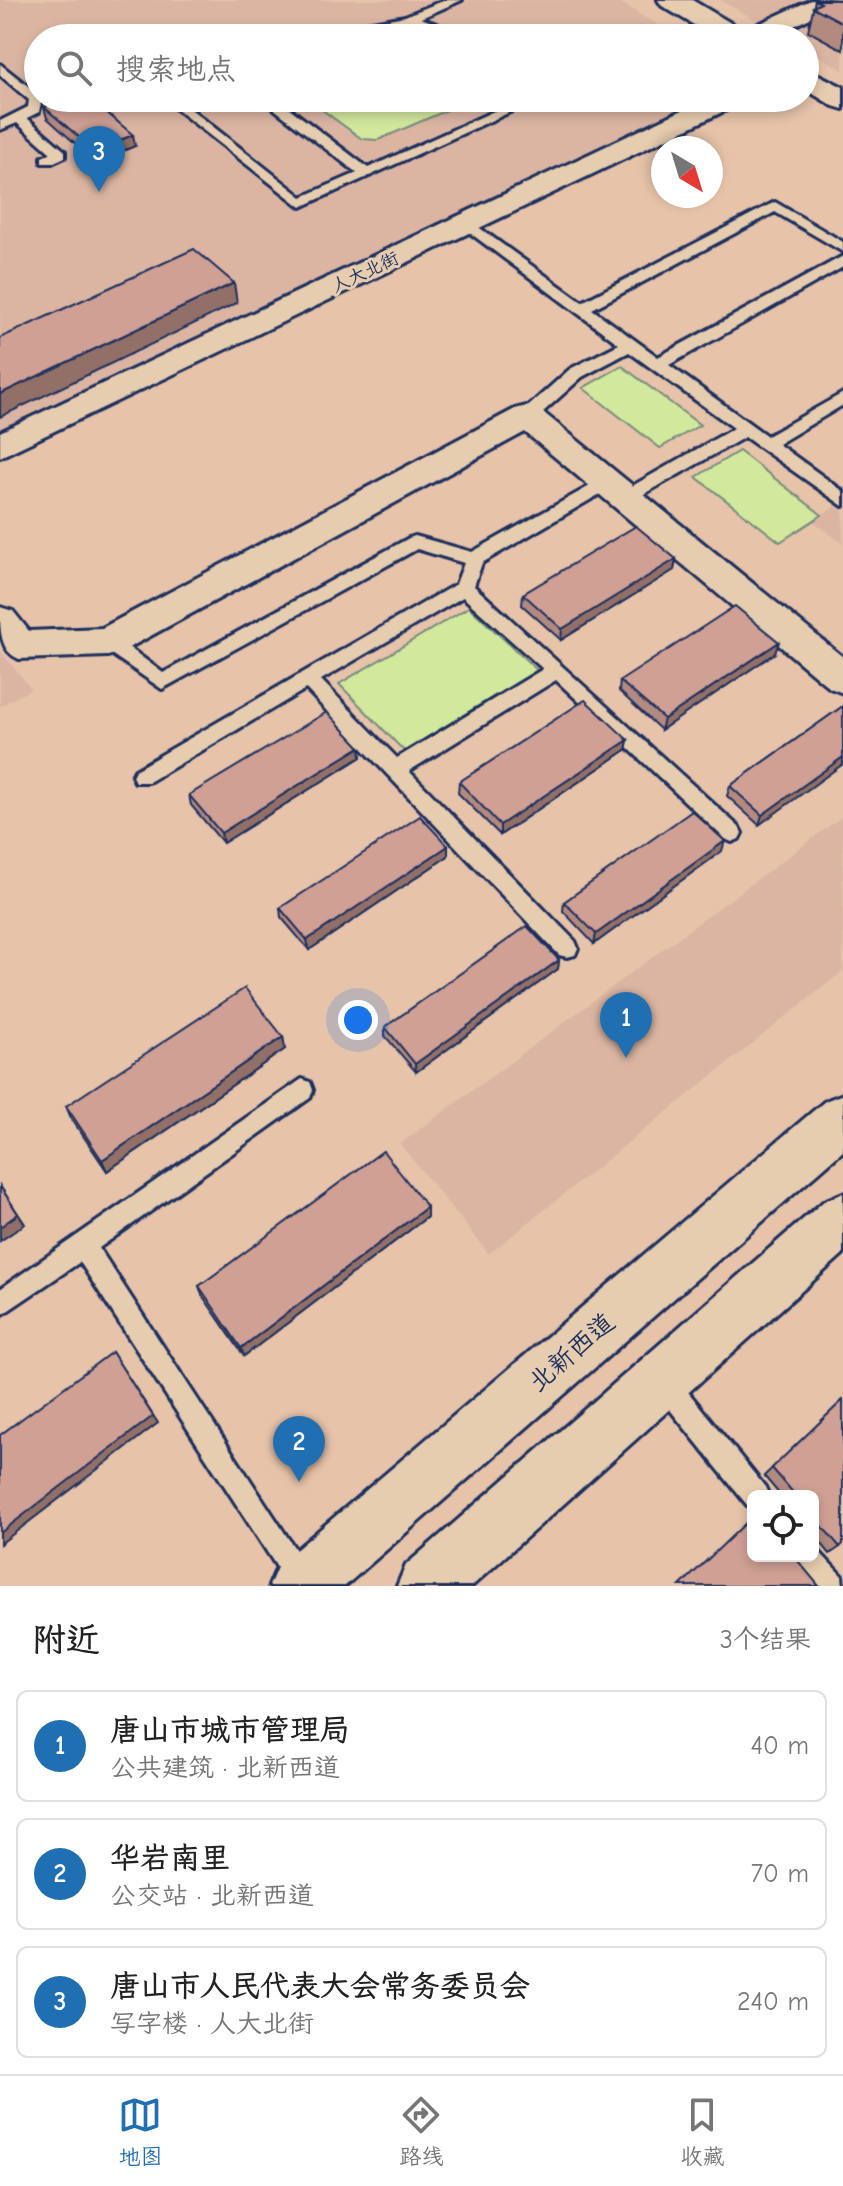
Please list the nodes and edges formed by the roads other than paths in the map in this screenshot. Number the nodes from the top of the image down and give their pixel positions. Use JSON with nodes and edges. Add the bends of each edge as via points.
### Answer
{"nodes":[{"id":1,"x":456,"y":0,"type":"edge"},
{"id":2,"x":672,"y":0,"type":"edge"},
{"id":3,"x":832,"y":0,"type":"edge"},
{"id":4,"x":406,"y":20,"type":"junction"},
{"id":5,"x":370,"y":24,"type":"edge"},
{"id":6,"x":433,"y":24,"type":"edge"},
{"id":7,"x":712,"y":24,"type":"edge"},
{"id":8,"x":779,"y":24,"type":"edge"},
{"id":9,"x":0,"y":68,"type":"edge"},
{"id":10,"x":819,"y":85,"type":"edge"},
{"id":11,"x":24,"y":89,"type":"edge"},
{"id":12,"x":843,"y":100,"type":"edge"},
{"id":13,"x":30,"y":112,"type":"edge"},
{"id":14,"x":187,"y":112,"type":"edge"},
{"id":15,"x":285,"y":112,"type":"edge"},
{"id":16,"x":503,"y":112,"type":"edge"},
{"id":17,"x":701,"y":112,"type":"edge"},
{"id":18,"x":20,"y":119,"type":"junction"},
{"id":19,"x":0,"y":126,"type":"edge"},
{"id":20,"x":47,"y":160,"type":"dead end"},
{"id":21,"x":366,"y":173,"type":"junction"},
{"id":22,"x":465,"y":224,"type":"junction"},
{"id":23,"x":843,"y":248,"type":"edge"},
{"id":24,"x":843,"y":261,"type":"edge"},
{"id":25,"x":580,"y":309,"type":"junction"},
{"id":26,"x":629,"y":345,"type":"junction"},
{"id":27,"x":657,"y":365,"type":"junction"},
{"id":28,"x":843,"y":398,"type":"edge"},
{"id":29,"x":527,"y":417,"type":"junction"},
{"id":30,"x":744,"y":430,"type":"junction"},
{"id":31,"x":765,"y":445,"type":"junction"},
{"id":32,"x":0,"y":446,"type":"edge"},
{"id":33,"x":615,"y":491,"type":"junction"},
{"id":34,"x":843,"y":500,"type":"edge"},
{"id":35,"x":474,"y":559,"type":"junction"},
{"id":36,"x":464,"y":588,"type":"junction"},
{"id":37,"x":0,"y":621,"type":"edge"},
{"id":38,"x":108,"y":642,"type":"junction"},
{"id":39,"x":557,"y":670,"type":"junction"},
{"id":40,"x":843,"y":678,"type":"edge"},
{"id":41,"x":309,"y":680,"type":"junction"},
{"id":42,"x":396,"y":769,"type":"junction"},
{"id":43,"x":142,"y":776,"type":"dead end"},
{"id":44,"x":732,"y":833,"type":"dead end"},
{"id":45,"x":567,"y":948,"type":"dead end"},
{"id":46,"x":302,"y":1090,"type":"dead end"},
{"id":47,"x":843,"y":1118,"type":"edge"},
{"id":48,"x":843,"y":1219,"type":"edge"},
{"id":49,"x":83,"y":1245,"type":"junction"},
{"id":50,"x":0,"y":1304,"type":"edge"},
{"id":51,"x":662,"y":1379,"type":"junction"},
{"id":52,"x":751,"y":1490,"type":"edge"},
{"id":53,"x":812,"y":1562,"type":"edge"},
{"id":54,"x":301,"y":1584,"type":"edge"},
{"id":55,"x":427,"y":1586,"type":"edge"},
{"id":56,"x":832,"y":1586,"type":"edge"}],
"edges":[{"from":1,"to":4,"type":"lane"},
{"from":2,"to":7,"type":"main road"},
{"from":3,"to":8,"type":"street"},
{"from":4,"to":5,"type":"lane","via":[[390,14]]},
{"from":4,"to":6,"type":"lane"},
{"from":9,"to":11,"type":"lane"},
{"from":10,"to":12,"type":"main road"},
{"from":13,"to":18,"type":"lane"},
{"from":14,"to":21,"type":"lane","via":[[301,203]]},
{"from":15,"to":21,"type":"lane"},
{"from":16,"to":21,"type":"lane"},
{"from":17,"to":22,"type":"street","name":"人大北街"},
{"from":18,"to":19,"type":"lane"},
{"from":18,"to":20,"type":"lane","via":[[60,154]]},
{"from":22,"to":25,"type":"lane"},
{"from":22,"to":32,"type":"street","name":"人大北街"},
{"from":23,"to":25,"type":"lane","via":[[775,206]]},
{"from":24,"to":27,"type":"lane"},
{"from":25,"to":26,"type":"lane"},
{"from":26,"to":27,"type":"lane"},
{"from":26,"to":29,"type":"lane","via":[[576,373]]},
{"from":27,"to":30,"type":"lane"},
{"from":28,"to":31,"type":"lane"},
{"from":29,"to":33,"type":"street"},
{"from":29,"to":38,"type":"street"},
{"from":30,"to":31,"type":"lane"},
{"from":30,"to":33,"type":"lane"},
{"from":31,"to":34,"type":"lane"},
{"from":33,"to":35,"type":"lane"},
{"from":33,"to":40,"type":"street"},
{"from":35,"to":36,"type":"lane"},
{"from":35,"to":38,"type":"lane","via":[[415,542],[162,682]]},
{"from":36,"to":39,"type":"lane"},
{"from":36,"to":41,"type":"lane"},
{"from":37,"to":38,"type":"street","via":[[19,645]]},
{"from":39,"to":42,"type":"lane"},
{"from":39,"to":44,"type":"lane"},
{"from":41,"to":42,"type":"lane"},
{"from":41,"to":43,"type":"lane"},
{"from":42,"to":45,"type":"lane"},
{"from":46,"to":49,"type":"lane"},
{"from":47,"to":54,"type":"main road","name":"北新西道"},
{"from":48,"to":51,"type":"main road"},
{"from":49,"to":50,"type":"lane"},
{"from":49,"to":54,"type":"lane"},
{"from":51,"to":52,"type":"lane"},
{"from":51,"to":55,"type":"main road"},
{"from":53,"to":56,"type":"lane"}]}
